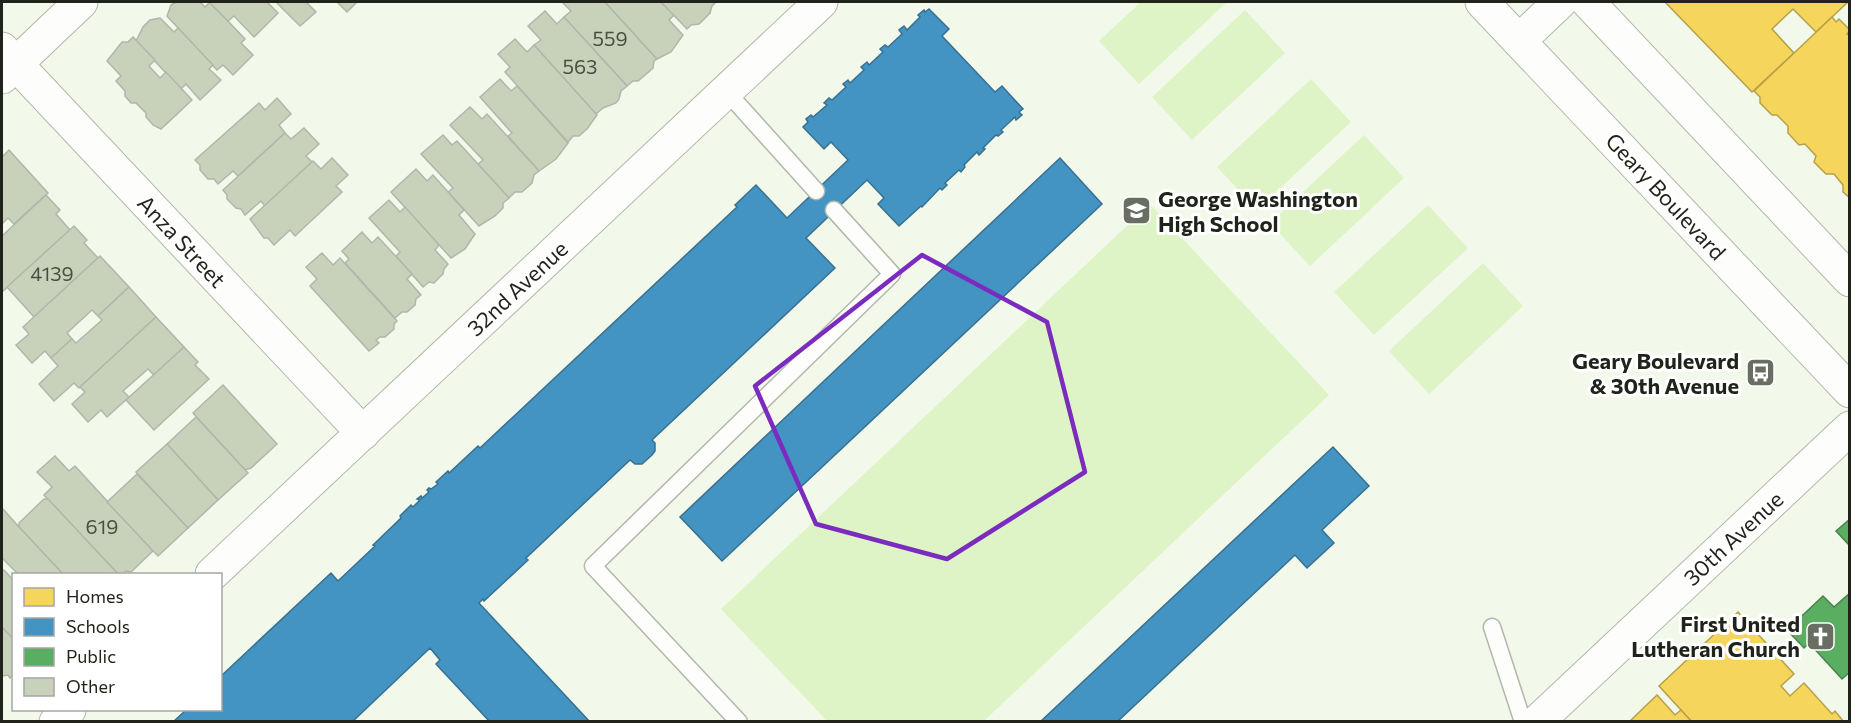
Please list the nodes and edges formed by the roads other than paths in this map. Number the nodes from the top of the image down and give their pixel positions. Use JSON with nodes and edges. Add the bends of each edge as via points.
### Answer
{"nodes":[{"id":1,"x":81,"y":2,"type":"edge"},
{"id":2,"x":821,"y":2,"type":"edge"},
{"id":3,"x":1482,"y":2,"type":"edge"},
{"id":4,"x":1560,"y":2,"type":"edge"},
{"id":5,"x":1588,"y":2,"type":"edge"},
{"id":6,"x":1519,"y":41,"type":"junction"},
{"id":7,"x":6,"y":63,"type":"edge"},
{"id":8,"x":726,"y":91,"type":"junction"},
{"id":9,"x":816,"y":191,"type":"dead end"},
{"id":10,"x":834,"y":210,"type":"dead end"},
{"id":11,"x":1850,"y":280,"type":"edge"},
{"id":12,"x":1850,"y":392,"type":"edge"},
{"id":13,"x":1850,"y":428,"type":"edge"},
{"id":14,"x":363,"y":433,"type":"junction"},
{"id":15,"x":213,"y":573,"type":"edge"},
{"id":16,"x":1492,"y":627,"type":"dead end"},
{"id":17,"x":68,"y":711,"type":"edge"},
{"id":18,"x":56,"y":722,"type":"edge"},
{"id":19,"x":739,"y":722,"type":"edge"},
{"id":20,"x":1523,"y":722,"type":"edge"},
{"id":21,"x":1537,"y":722,"type":"edge"}],
"edges":[{"from":1,"to":7,"type":"street"},
{"from":2,"to":8,"type":"street","name":"32nd Avenue"},
{"from":3,"to":6,"type":"street","name":"Geary Boulevard"},
{"from":4,"to":6,"type":"street"},
{"from":5,"to":11,"type":"street"},
{"from":6,"to":12,"type":"street","name":"Geary Boulevard"},
{"from":7,"to":14,"type":"street","name":"Anza Street"},
{"from":8,"to":9,"type":"lane"},
{"from":8,"to":14,"type":"street","name":"32nd Avenue"},
{"from":10,"to":19,"type":"lane","via":[[892,274],[593,566]]},
{"from":13,"to":21,"type":"street","name":"30th Avenue"},
{"from":14,"to":15,"type":"street","name":"32nd Avenue"},
{"from":16,"to":20,"type":"lane"},
{"from":17,"to":18,"type":"street"}]}
